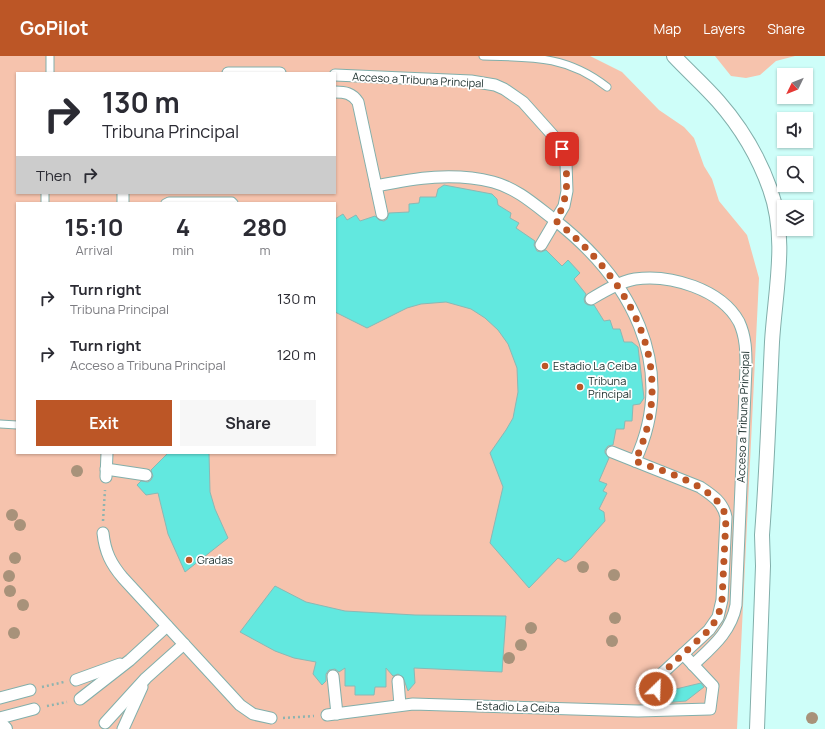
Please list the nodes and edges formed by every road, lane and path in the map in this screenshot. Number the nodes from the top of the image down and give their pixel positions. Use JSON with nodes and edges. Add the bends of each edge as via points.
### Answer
{"nodes":[{"id":1,"x":50,"y":56,"type":"edge"},
{"id":2,"x":483,"y":56,"type":"edge"},
{"id":3,"x":674,"y":56,"type":"edge"},
{"id":4,"x":50,"y":72,"type":"edge"},
{"id":5,"x":336,"y":75,"type":"edge"},
{"id":6,"x":607,"y":87,"type":"dead end"},
{"id":7,"x":336,"y":92,"type":"edge"},
{"id":8,"x":376,"y":186,"type":"junction"},
{"id":9,"x":167,"y":202,"type":"edge"},
{"id":10,"x":233,"y":202,"type":"edge"},
{"id":11,"x":382,"y":214,"type":"dead end"},
{"id":12,"x":556,"y":221,"type":"junction"},
{"id":13,"x":541,"y":245,"type":"dead end"},
{"id":14,"x":618,"y":284,"type":"junction"},
{"id":15,"x":590,"y":299,"type":"dead end"},
{"id":16,"x":0,"y":424,"type":"edge"},
{"id":17,"x":16,"y":424,"type":"edge"},
{"id":18,"x":612,"y":452,"type":"dead end"},
{"id":19,"x":107,"y":454,"type":"edge"},
{"id":20,"x":635,"y":461,"type":"junction"},
{"id":21,"x":106,"y":473,"type":"junction"},
{"id":22,"x":146,"y":475,"type":"dead end"},
{"id":23,"x":103,"y":533,"type":"joint"},
{"id":24,"x":168,"y":626,"type":"junction"},
{"id":25,"x":184,"y":644,"type":"junction"},
{"id":26,"x":683,"y":654,"type":"junction"},
{"id":27,"x":130,"y":660,"type":"junction"},
{"id":28,"x":693,"y":665,"type":"junction"},
{"id":29,"x":333,"y":676,"type":"dead end"},
{"id":30,"x":146,"y":678,"type":"junction"},
{"id":31,"x":76,"y":680,"type":"joint"},
{"id":32,"x":398,"y":681,"type":"dead end"},
{"id":33,"x":30,"y":690,"type":"joint"},
{"id":34,"x":0,"y":698,"type":"edge"},
{"id":35,"x":80,"y":698,"type":"joint"},
{"id":36,"x":656,"y":704,"type":"junction"},
{"id":37,"x":400,"y":705,"type":"junction"},
{"id":38,"x":34,"y":709,"type":"joint"},
{"id":39,"x":332,"y":714,"type":"junction"},
{"id":40,"x":0,"y":718,"type":"edge"},
{"id":41,"x":271,"y":718,"type":"joint"},
{"id":42,"x":105,"y":723,"type":"dead end"},
{"id":43,"x":0,"y":724,"type":"edge"},
{"id":44,"x":5,"y":729,"type":"edge"},
{"id":45,"x":123,"y":729,"type":"edge"},
{"id":46,"x":757,"y":729,"type":"edge"}],
"edges":[{"from":1,"to":4,"type":"lane"},
{"from":2,"to":6,"type":"lane","via":[[550,58],[580,66]]},
{"from":3,"to":46,"type":"street","via":[[719,102],[750,146],[771,190],[778,226],[781,256],[774,311],[762,534]]},
{"from":5,"to":12,"type":"street","name":"Acceso a Tribuna Principal","via":[[471,82],[495,85],[504,89],[523,102],[550,130],[562,149],[568,177],[567,191],[564,206]]},
{"from":7,"to":8,"type":"street","name":"Acceso a Tribuna Principal","via":[[351,94],[358,102]]},
{"from":8,"to":11,"type":"street","name":"Acceso a Tribuna Principal"},
{"from":8,"to":12,"type":"street","via":[[441,176],[494,182],[515,191]]},
{"from":9,"to":10,"type":"lane"},
{"from":12,"to":13,"type":"street","name":"Acceso a Tribuna Principal"},
{"from":12,"to":14,"type":"street","via":[[600,262]]},
{"from":14,"to":15,"type":"street","name":"Acceso a Tribuna Principal"},
{"from":14,"to":20,"type":"street","via":[[644,336],[650,370],[651,412]]},
{"from":14,"to":28,"type":"street","name":"Acceso a Tribuna Principal","via":[[634,279],[653,278],[695,288],[726,304],[744,334],[746,367],[736,605],[732,621],[721,638]]},
{"from":16,"to":17,"type":"lane"},
{"from":18,"to":20,"type":"street"},
{"from":19,"to":21,"type":"street"},
{"from":20,"to":26,"type":"street","via":[[700,487],[718,500],[724,511],[725,544],[720,610],[714,624]]},
{"from":21,"to":22,"type":"street"},
{"from":21,"to":23,"type":"path"},
{"from":23,"to":24,"type":"street","via":[[108,557],[116,569]]},
{"from":24,"to":25,"type":"street"},
{"from":24,"to":27,"type":"street"},
{"from":25,"to":30,"type":"street"},
{"from":25,"to":41,"type":"street","via":[[240,705],[253,714]]},
{"from":26,"to":28,"type":"street"},
{"from":26,"to":36,"type":"street","via":[[656,679]]},
{"from":27,"to":31,"type":"street"},
{"from":27,"to":35,"type":"street"},
{"from":28,"to":36,"type":"street","name":"Estadio La Ceiba","via":[[713,686],[710,709]]},
{"from":29,"to":39,"type":"street"},
{"from":30,"to":42,"type":"street"},
{"from":30,"to":45,"type":"street"},
{"from":31,"to":33,"type":"path"},
{"from":32,"to":37,"type":"street"},
{"from":33,"to":34,"type":"street"},
{"from":35,"to":38,"type":"path"},
{"from":36,"to":37,"type":"street","name":"Estadio La Ceiba"},
{"from":37,"to":39,"type":"street","name":"Estadio La Ceiba"},
{"from":38,"to":40,"type":"street"},
{"from":39,"to":41,"type":"path"},
{"from":43,"to":44,"type":"street"}]}
